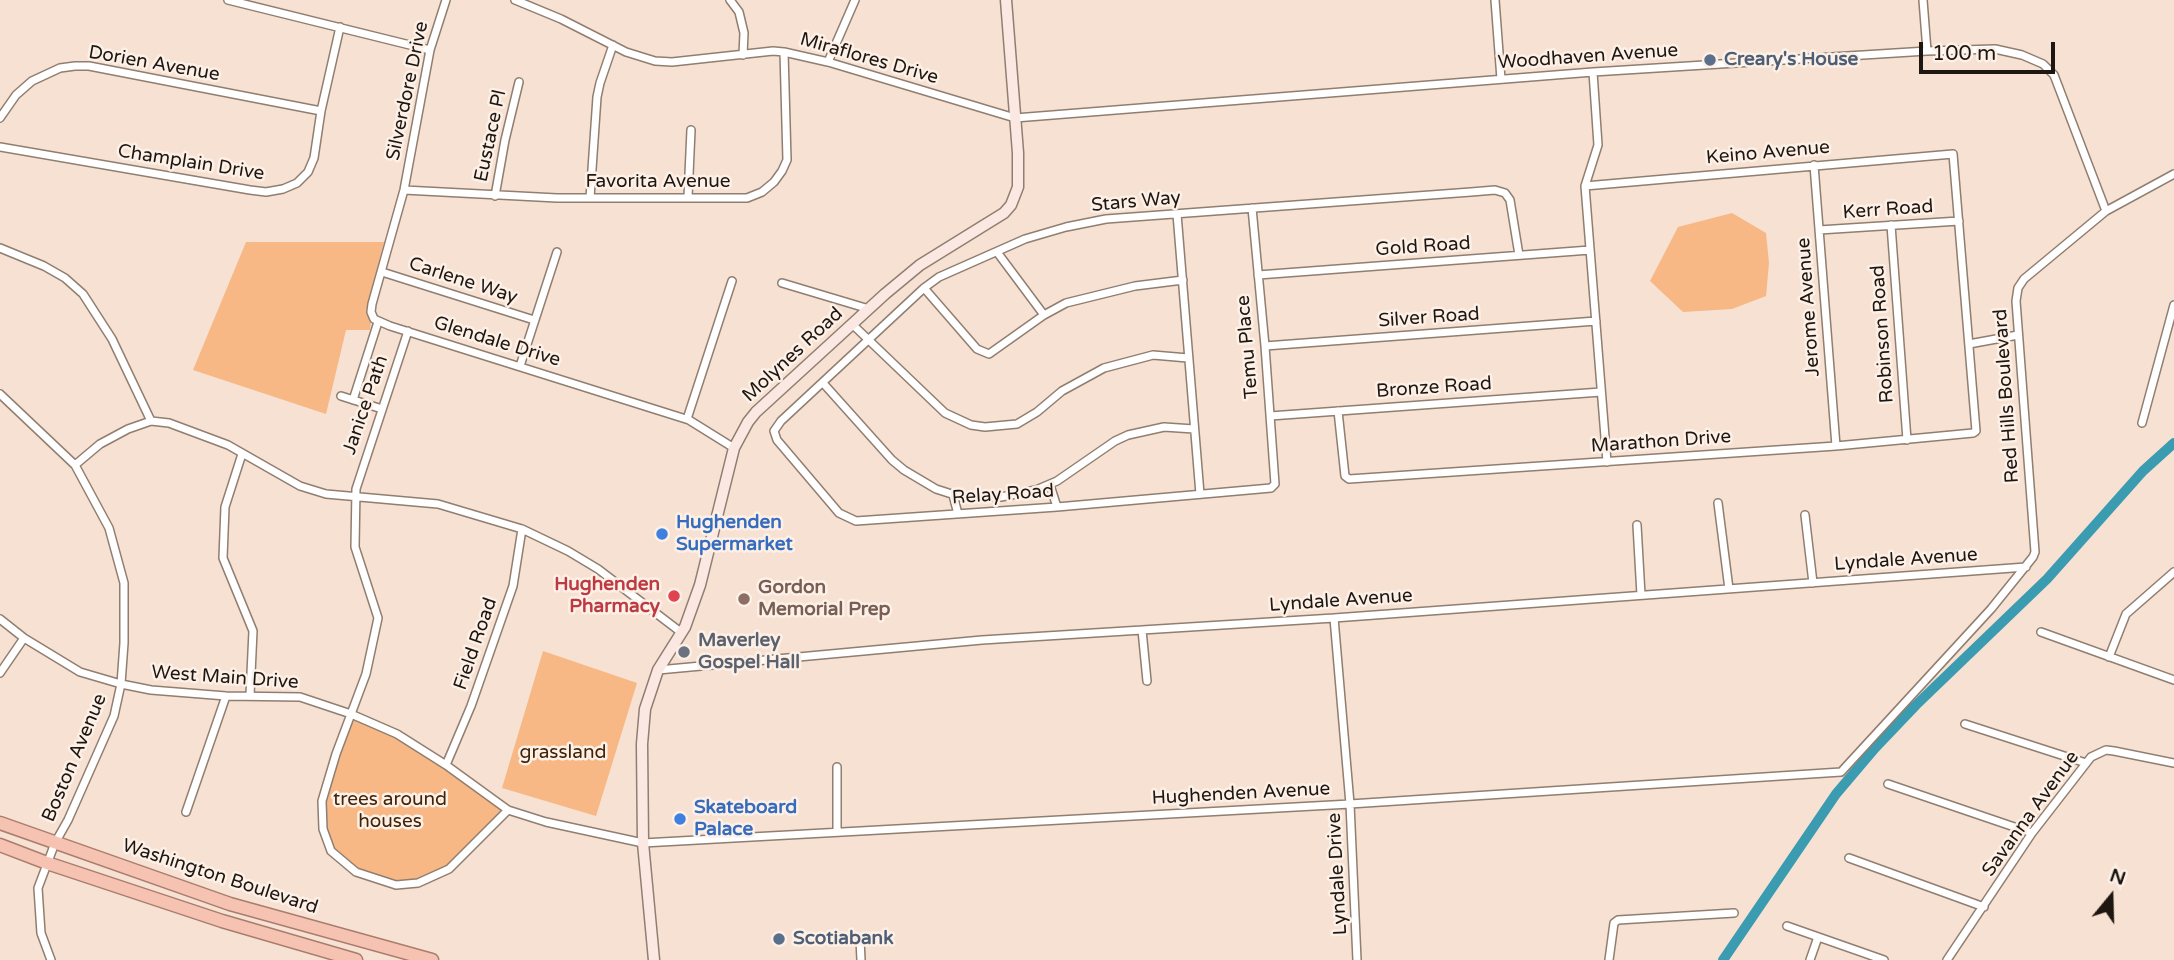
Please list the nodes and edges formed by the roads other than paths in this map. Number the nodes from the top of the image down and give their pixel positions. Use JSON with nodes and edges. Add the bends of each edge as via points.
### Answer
{"nodes":[{"id":1,"x":228,"y":0,"type":"edge"},
{"id":2,"x":446,"y":0,"type":"edge"},
{"id":3,"x":514,"y":0,"type":"edge"},
{"id":4,"x":730,"y":0,"type":"edge"},
{"id":5,"x":855,"y":0,"type":"edge"},
{"id":6,"x":1006,"y":0,"type":"edge"},
{"id":7,"x":1495,"y":0,"type":"edge"},
{"id":8,"x":1923,"y":0,"type":"edge"},
{"id":9,"x":254,"y":3,"type":"edge"},
{"id":10,"x":340,"y":27,"type":"junction"},
{"id":11,"x":613,"y":46,"type":"junction"},
{"id":12,"x":430,"y":50,"type":"junction"},
{"id":13,"x":1927,"y":51,"type":"junction"},
{"id":14,"x":783,"y":52,"type":"junction"},
{"id":15,"x":743,"y":55,"type":"junction"},
{"id":16,"x":828,"y":62,"type":"junction"},
{"id":17,"x":1593,"y":72,"type":"junction"},
{"id":18,"x":1501,"y":79,"type":"junction"},
{"id":19,"x":519,"y":82,"type":"dead end"},
{"id":20,"x":321,"y":111,"type":"junction"},
{"id":21,"x":0,"y":118,"type":"edge"},
{"id":22,"x":1015,"y":118,"type":"junction"},
{"id":23,"x":691,"y":130,"type":"dead end"},
{"id":24,"x":0,"y":147,"type":"edge"},
{"id":25,"x":1814,"y":165,"type":"junction"},
{"id":26,"x":2174,"y":174,"type":"edge"},
{"id":27,"x":1585,"y":186,"type":"junction"},
{"id":28,"x":404,"y":190,"type":"junction"},
{"id":29,"x":495,"y":195,"type":"junction"},
{"id":30,"x":590,"y":198,"type":"junction"},
{"id":31,"x":688,"y":198,"type":"junction"},
{"id":32,"x":1252,"y":208,"type":"junction"},
{"id":33,"x":2106,"y":211,"type":"junction"},
{"id":34,"x":1177,"y":214,"type":"junction"},
{"id":35,"x":1959,"y":221,"type":"junction"},
{"id":36,"x":1891,"y":225,"type":"junction"},
{"id":37,"x":1819,"y":230,"type":"junction"},
{"id":38,"x":0,"y":248,"type":"edge"},
{"id":39,"x":1590,"y":250,"type":"junction"},
{"id":40,"x":557,"y":251,"type":"dead end"},
{"id":41,"x":997,"y":252,"type":"junction"},
{"id":42,"x":1519,"y":255,"type":"junction"},
{"id":43,"x":382,"y":272,"type":"junction"},
{"id":44,"x":1258,"y":275,"type":"junction"},
{"id":45,"x":1183,"y":280,"type":"junction"},
{"id":46,"x":732,"y":281,"type":"dead end"},
{"id":47,"x":782,"y":283,"type":"dead end"},
{"id":48,"x":924,"y":288,"type":"junction"},
{"id":49,"x":2174,"y":305,"type":"edge"},
{"id":50,"x":869,"y":309,"type":"junction"},
{"id":51,"x":1044,"y":315,"type":"junction"},
{"id":52,"x":534,"y":320,"type":"junction"},
{"id":53,"x":1596,"y":321,"type":"junction"},
{"id":54,"x":378,"y":322,"type":"junction"},
{"id":55,"x":852,"y":324,"type":"junction"},
{"id":56,"x":408,"y":331,"type":"junction"},
{"id":57,"x":2018,"y":335,"type":"junction"},
{"id":58,"x":868,"y":340,"type":"junction"},
{"id":59,"x":1969,"y":344,"type":"junction"},
{"id":60,"x":1265,"y":346,"type":"junction"},
{"id":61,"x":1188,"y":358,"type":"junction"},
{"id":62,"x":520,"y":366,"type":"junction"},
{"id":63,"x":824,"y":383,"type":"junction"},
{"id":64,"x":1601,"y":392,"type":"junction"},
{"id":65,"x":0,"y":394,"type":"edge"},
{"id":66,"x":341,"y":396,"type":"dead end"},
{"id":67,"x":353,"y":400,"type":"junction"},
{"id":68,"x":382,"y":409,"type":"junction"},
{"id":69,"x":1338,"y":411,"type":"junction"},
{"id":70,"x":1270,"y":416,"type":"junction"},
{"id":71,"x":687,"y":419,"type":"junction"},
{"id":72,"x":151,"y":421,"type":"junction"},
{"id":73,"x":2142,"y":423,"type":"dead end"},
{"id":74,"x":1194,"y":429,"type":"junction"},
{"id":75,"x":774,"y":431,"type":"joint"},
{"id":76,"x":1976,"y":431,"type":"joint"},
{"id":77,"x":1907,"y":440,"type":"junction"},
{"id":78,"x":1836,"y":446,"type":"junction"},
{"id":79,"x":734,"y":448,"type":"junction"},
{"id":80,"x":242,"y":454,"type":"junction"},
{"id":81,"x":1607,"y":462,"type":"junction"},
{"id":82,"x":75,"y":465,"type":"junction"},
{"id":83,"x":1275,"y":484,"type":"joint"},
{"id":84,"x":1050,"y":485,"type":"junction"},
{"id":85,"x":356,"y":492,"type":"junction"},
{"id":86,"x":1200,"y":494,"type":"junction"},
{"id":87,"x":953,"y":495,"type":"junction"},
{"id":88,"x":1718,"y":503,"type":"dead end"},
{"id":89,"x":1057,"y":507,"type":"junction"},
{"id":90,"x":958,"y":514,"type":"junction"},
{"id":91,"x":1805,"y":514,"type":"dead end"},
{"id":92,"x":1637,"y":525,"type":"dead end"},
{"id":93,"x":522,"y":529,"type":"junction"},
{"id":94,"x":2026,"y":568,"type":"junction"},
{"id":95,"x":2174,"y":572,"type":"edge"},
{"id":96,"x":1813,"y":583,"type":"junction"},
{"id":97,"x":1729,"y":589,"type":"junction"},
{"id":98,"x":1642,"y":596,"type":"junction"},
{"id":99,"x":1334,"y":618,"type":"junction"},
{"id":100,"x":0,"y":619,"type":"edge"},
{"id":101,"x":1142,"y":630,"type":"junction"},
{"id":102,"x":2041,"y":632,"type":"dead end"},
{"id":103,"x":682,"y":633,"type":"junction"},
{"id":104,"x":24,"y":638,"type":"junction"},
{"id":105,"x":2109,"y":657,"type":"junction"},
{"id":106,"x":658,"y":670,"type":"junction"},
{"id":107,"x":0,"y":673,"type":"edge"},
{"id":108,"x":2174,"y":680,"type":"edge"},
{"id":109,"x":1147,"y":681,"type":"dead end"},
{"id":110,"x":121,"y":684,"type":"junction"},
{"id":111,"x":250,"y":695,"type":"junction"},
{"id":112,"x":226,"y":696,"type":"junction"},
{"id":113,"x":351,"y":715,"type":"junction"},
{"id":114,"x":1965,"y":724,"type":"dead end"},
{"id":115,"x":2086,"y":763,"type":"junction"},
{"id":116,"x":2174,"y":763,"type":"edge"},
{"id":117,"x":446,"y":765,"type":"junction"},
{"id":118,"x":837,"y":768,"type":"dead end"},
{"id":119,"x":1888,"y":784,"type":"dead end"},
{"id":120,"x":1350,"y":804,"type":"junction"},
{"id":121,"x":508,"y":810,"type":"junction"},
{"id":122,"x":186,"y":812,"type":"dead end"},
{"id":123,"x":0,"y":823,"type":"edge"},
{"id":124,"x":837,"y":832,"type":"junction"},
{"id":125,"x":2032,"y":833,"type":"junction"},
{"id":126,"x":55,"y":843,"type":"junction"},
{"id":127,"x":643,"y":843,"type":"junction"},
{"id":128,"x":0,"y":845,"type":"edge"},
{"id":129,"x":1849,"y":858,"type":"dead end"},
{"id":130,"x":47,"y":863,"type":"junction"},
{"id":131,"x":1984,"y":907,"type":"junction"},
{"id":132,"x":1734,"y":913,"type":"dead end"},
{"id":133,"x":1787,"y":926,"type":"dead end"},
{"id":134,"x":1818,"y":937,"type":"junction"},
{"id":135,"x":860,"y":939,"type":"dead end"},
{"id":136,"x":51,"y":960,"type":"edge"},
{"id":137,"x":356,"y":960,"type":"edge"},
{"id":138,"x":432,"y":960,"type":"edge"},
{"id":139,"x":654,"y":960,"type":"edge"},
{"id":140,"x":861,"y":960,"type":"edge"},
{"id":141,"x":1357,"y":960,"type":"edge"},
{"id":142,"x":1609,"y":960,"type":"edge"},
{"id":143,"x":1810,"y":960,"type":"edge"},
{"id":144,"x":1884,"y":960,"type":"edge"},
{"id":145,"x":1947,"y":960,"type":"edge"}],
"edges":[{"from":1,"to":9,"type":"street"},
{"from":2,"to":12,"type":"street","name":"Silverdore Drive"},
{"from":3,"to":11,"type":"street","name":"Miraflores Drive"},
{"from":4,"to":15,"type":"street","via":[[739,12],[744,33]]},
{"from":5,"to":16,"type":"street"},
{"from":6,"to":22,"type":"main road","name":"Molynes Road"},
{"from":7,"to":18,"type":"street"},
{"from":8,"to":13,"type":"street"},
{"from":9,"to":10,"type":"street"},
{"from":10,"to":12,"type":"street"},
{"from":10,"to":20,"type":"street","name":"Champlain Drive"},
{"from":11,"to":15,"type":"street","name":"Miraflores Drive","via":[[655,61]]},
{"from":11,"to":30,"type":"street","via":[[600,83]]},
{"from":12,"to":28,"type":"street","name":"Silverdore Drive"},
{"from":13,"to":17,"type":"street","name":"Woodhaven Avenue"},
{"from":13,"to":33,"type":"street","name":"Woodhaven Avenue","via":[[1995,49],[2043,64],[2054,75]]},
{"from":14,"to":15,"type":"street","name":"Miraflores Drive"},
{"from":14,"to":16,"type":"street","name":"Miraflores Drive"},
{"from":14,"to":31,"type":"street","name":"Favorita Avenue","via":[[787,135],[782,172],[762,192],[747,198]]},
{"from":16,"to":22,"type":"street","name":"Miraflores Drive"},
{"from":17,"to":18,"type":"street","name":"Woodhaven Avenue"},
{"from":17,"to":27,"type":"street","via":[[1598,145]]},
{"from":18,"to":22,"type":"street","name":"Woodhaven Avenue"},
{"from":19,"to":29,"type":"street","name":"Eustace Pl"},
{"from":20,"to":21,"type":"street","name":"Dorien Avenue","via":[[75,66],[32,81]]},
{"from":20,"to":24,"type":"street","name":"Champlain Drive","via":[[308,172],[297,183],[266,192]]},
{"from":22,"to":50,"type":"main road","name":"Molynes Road","via":[[1018,187],[1011,205],[919,265]]},
{"from":23,"to":31,"type":"street"},
{"from":25,"to":27,"type":"street","name":"Keino Avenue"},
{"from":25,"to":35,"type":"street","name":"Keino Avenue","via":[[1953,153]]},
{"from":25,"to":37,"type":"street","name":"Jerome Avenue"},
{"from":26,"to":33,"type":"street","name":"Red Hills Boulevard"},
{"from":27,"to":39,"type":"street"},
{"from":28,"to":29,"type":"street","name":"Favorita Avenue"},
{"from":28,"to":43,"type":"street"},
{"from":29,"to":30,"type":"street","name":"Favorita Avenue"},
{"from":30,"to":31,"type":"street","name":"Favorita Avenue"},
{"from":32,"to":34,"type":"street","name":"Stars Way"},
{"from":32,"to":42,"type":"street","name":"Stars Way","via":[[1495,190],[1510,200]]},
{"from":32,"to":44,"type":"street","name":"Temu Place"},
{"from":33,"to":57,"type":"street","name":"Red Hills Boulevard","via":[[2024,279],[2016,301]]},
{"from":34,"to":41,"type":"street","name":"Stars Way","via":[[1074,225]]},
{"from":34,"to":45,"type":"street"},
{"from":35,"to":36,"type":"street","name":"Kerr Road"},
{"from":35,"to":59,"type":"street","name":"Keino Avenue"},
{"from":36,"to":37,"type":"street","name":"Kerr Road"},
{"from":36,"to":77,"type":"street","name":"Robinson Road"},
{"from":37,"to":78,"type":"street","name":"Jerome Avenue"},
{"from":38,"to":72,"type":"street","via":[[44,266],[83,294],[112,339]]},
{"from":39,"to":42,"type":"street","name":"Gold Road"},
{"from":39,"to":53,"type":"street"},
{"from":40,"to":52,"type":"street"},
{"from":41,"to":48,"type":"street","name":"Stars Way"},
{"from":41,"to":51,"type":"street"},
{"from":42,"to":44,"type":"street","name":"Gold Road"},
{"from":43,"to":52,"type":"street","name":"Carlene Way"},
{"from":43,"to":54,"type":"street","via":[[371,312]]},
{"from":44,"to":60,"type":"street","name":"Temu Place"},
{"from":45,"to":51,"type":"street","via":[[1091,295]]},
{"from":45,"to":61,"type":"street"},
{"from":46,"to":71,"type":"street"},
{"from":47,"to":50,"type":"street"},
{"from":48,"to":51,"type":"street","via":[[985,354]]},
{"from":48,"to":58,"type":"street","name":"Stars Way"},
{"from":49,"to":73,"type":"street"},
{"from":50,"to":55,"type":"main road","name":"Molynes Road"},
{"from":52,"to":62,"type":"street"},
{"from":53,"to":60,"type":"street","name":"Silver Road"},
{"from":53,"to":64,"type":"street"},
{"from":54,"to":56,"type":"street","name":"Glendale Drive"},
{"from":54,"to":67,"type":"street","name":"Janice Path"},
{"from":55,"to":58,"type":"street"},
{"from":55,"to":79,"type":"main road","name":"Molynes Road","via":[[756,412]]},
{"from":56,"to":62,"type":"street","name":"Glendale Drive"},
{"from":56,"to":68,"type":"street","name":"Janice Path"},
{"from":57,"to":59,"type":"street"},
{"from":57,"to":94,"type":"street","name":"Red Hills Boulevard","via":[[2035,552]]},
{"from":58,"to":61,"type":"street","via":[[945,413],[985,428],[1017,424],[1104,368],[1153,355]]},
{"from":58,"to":63,"type":"street","name":"Stars Way"},
{"from":59,"to":76,"type":"street","name":"Keino Avenue"},
{"from":60,"to":70,"type":"street","name":"Temu Place"},
{"from":61,"to":74,"type":"street"},
{"from":62,"to":71,"type":"street","name":"Glendale Drive"},
{"from":63,"to":75,"type":"street","name":"Stars Way"},
{"from":63,"to":87,"type":"street","via":[[891,460],[914,478]]},
{"from":64,"to":69,"type":"street","name":"Bronze Road"},
{"from":64,"to":81,"type":"street"},
{"from":65,"to":82,"type":"street","name":"Boston Avenue"},
{"from":66,"to":67,"type":"street"},
{"from":67,"to":68,"type":"street"},
{"from":68,"to":85,"type":"street","name":"Janice Path"},
{"from":69,"to":70,"type":"street","name":"Bronze Road"},
{"from":69,"to":81,"type":"street","name":"Marathon Drive","via":[[1347,478]]},
{"from":70,"to":83,"type":"street","name":"Temu Place"},
{"from":71,"to":79,"type":"street","name":"Glendale Drive"},
{"from":72,"to":80,"type":"street","via":[[198,433]]},
{"from":72,"to":82,"type":"street","via":[[100,444]]},
{"from":74,"to":84,"type":"street","via":[[1164,427],[1128,435]]},
{"from":74,"to":86,"type":"street"},
{"from":75,"to":90,"type":"street","name":"Relay Road","via":[[839,513],[851,520]]},
{"from":76,"to":77,"type":"street","name":"Marathon Drive"},
{"from":77,"to":78,"type":"street","name":"Marathon Drive"},
{"from":78,"to":81,"type":"street","name":"Marathon Drive"},
{"from":79,"to":103,"type":"main road","name":"Molynes Road","via":[[700,585]]},
{"from":80,"to":85,"type":"street","via":[[300,486],[326,494]]},
{"from":80,"to":111,"type":"street","via":[[225,507],[223,558],[253,631]]},
{"from":82,"to":110,"type":"street","name":"Boston Avenue","via":[[109,528],[124,583]]},
{"from":83,"to":86,"type":"street","name":"Relay Road"},
{"from":84,"to":87,"type":"street","via":[[1001,497]]},
{"from":84,"to":89,"type":"street"},
{"from":85,"to":93,"type":"street","via":[[438,504]]},
{"from":85,"to":113,"type":"street","name":"Janice Path","via":[[355,547],[378,618]]},
{"from":86,"to":89,"type":"street","name":"Relay Road"},
{"from":87,"to":90,"type":"street"},
{"from":88,"to":97,"type":"street"},
{"from":89,"to":90,"type":"street","name":"Relay Road"},
{"from":91,"to":96,"type":"street"},
{"from":92,"to":98,"type":"street"},
{"from":93,"to":103,"type":"street","via":[[598,569]]},
{"from":93,"to":117,"type":"street","name":"Field Road","via":[[513,586]]},
{"from":94,"to":96,"type":"street","name":"Lyndale Avenue"},
{"from":94,"to":120,"type":"street","name":"Hughenden Avenue","via":[[1841,772]]},
{"from":95,"to":105,"type":"street","via":[[2126,614]]},
{"from":96,"to":97,"type":"street","name":"Lyndale Avenue"},
{"from":97,"to":98,"type":"street","name":"Lyndale Avenue"},
{"from":98,"to":99,"type":"street","name":"Lyndale Avenue"},
{"from":99,"to":101,"type":"street","name":"Lyndale Avenue"},
{"from":99,"to":120,"type":"street","name":"Lyndale Drive"},
{"from":100,"to":104,"type":"street","name":"West Main Drive"},
{"from":101,"to":106,"type":"street","name":"Lyndale Avenue"},
{"from":101,"to":109,"type":"street"},
{"from":102,"to":105,"type":"street"},
{"from":103,"to":106,"type":"main road","name":"Molynes Road"},
{"from":104,"to":107,"type":"street"},
{"from":104,"to":110,"type":"street","name":"West Main Drive","via":[[80,672]]},
{"from":105,"to":108,"type":"street"},
{"from":106,"to":127,"type":"main road","name":"Molynes Road","via":[[645,709]]},
{"from":110,"to":112,"type":"street","name":"West Main Drive"},
{"from":110,"to":126,"type":"street","name":"Boston Avenue","via":[[114,716]]},
{"from":111,"to":112,"type":"street","name":"West Main Drive"},
{"from":111,"to":113,"type":"street","name":"West Main Drive","via":[[300,697]]},
{"from":112,"to":122,"type":"street"},
{"from":113,"to":117,"type":"street","name":"West Main Drive","via":[[397,734]]},
{"from":113,"to":121,"type":"street","name":"Janice Path","via":[[321,801],[323,829],[331,851],[356,872],[396,885],[418,883],[449,869]]},
{"from":114,"to":115,"type":"street"},
{"from":115,"to":116,"type":"street","name":"Savanna Avenue","via":[[2106,750]]},
{"from":115,"to":125,"type":"street","name":"Savanna Avenue"},
{"from":117,"to":121,"type":"street","name":"West Main Drive"},
{"from":118,"to":124,"type":"street"},
{"from":119,"to":125,"type":"street"},
{"from":120,"to":124,"type":"street","name":"Hughenden Avenue"},
{"from":120,"to":141,"type":"street","name":"Lyndale Drive"},
{"from":121,"to":127,"type":"street","name":"West Main Drive"},
{"from":123,"to":126,"type":"highway","name":"Washington Boulevard"},
{"from":124,"to":127,"type":"street","name":"Hughenden Avenue"},
{"from":125,"to":131,"type":"street","name":"Savanna Avenue"},
{"from":126,"to":130,"type":"street","name":"Boston Avenue"},
{"from":126,"to":138,"type":"highway","name":"Washington Boulevard","via":[[230,904]]},
{"from":127,"to":139,"type":"main road","name":"Molynes Road"},
{"from":128,"to":130,"type":"highway","name":"Washington Boulevard"},
{"from":129,"to":131,"type":"street"},
{"from":130,"to":136,"type":"street","name":"Boston Avenue","via":[[38,888],[41,933]]},
{"from":130,"to":137,"type":"highway","name":"Washington Boulevard"},
{"from":131,"to":145,"type":"street","name":"Savanna Avenue"},
{"from":132,"to":142,"type":"street","via":[[1618,920]]},
{"from":133,"to":134,"type":"street"},
{"from":134,"to":143,"type":"street"},
{"from":134,"to":144,"type":"street"},
{"from":135,"to":140,"type":"street"}]}
